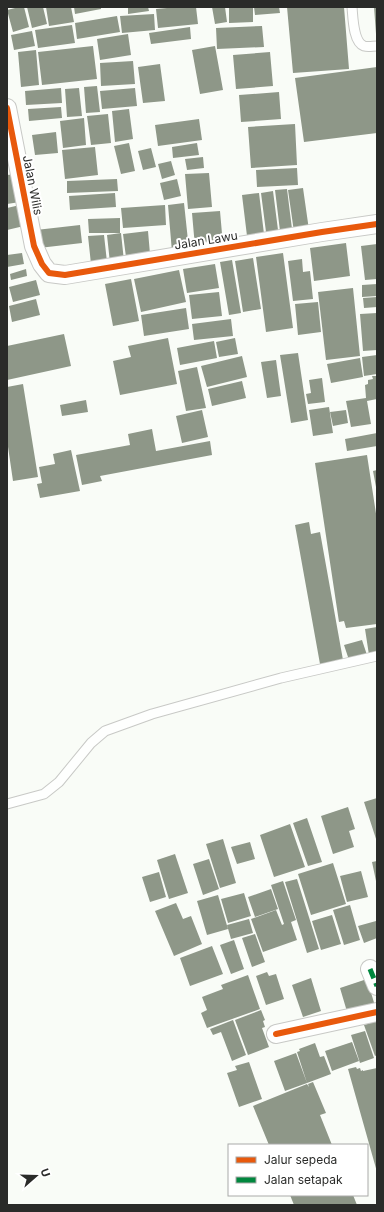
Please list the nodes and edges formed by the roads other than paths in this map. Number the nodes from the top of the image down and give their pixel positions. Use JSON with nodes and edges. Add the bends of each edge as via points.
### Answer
{"nodes":[{"id":1,"x":352,"y":7,"type":"edge"},
{"id":2,"x":377,"y":46,"type":"edge"},
{"id":3,"x":7,"y":108,"type":"edge"},
{"id":4,"x":377,"y":224,"type":"edge"},
{"id":5,"x":42,"y":264,"type":"joint"},
{"id":6,"x":377,"y":656,"type":"edge"},
{"id":7,"x":7,"y":804,"type":"edge"},
{"id":8,"x":370,"y":969,"type":"dead end"},
{"id":9,"x":377,"y":986,"type":"edge"},
{"id":10,"x":377,"y":1012,"type":"edge"},
{"id":11,"x":276,"y":1034,"type":"dead end"}],
"edges":[{"from":1,"to":2,"type":"lane","via":[[355,34],[359,43]]},
{"from":3,"to":5,"type":"street","name":"Jalan Wilis","via":[[34,246]]},
{"from":4,"to":5,"type":"street","name":"Jalan Lawu","via":[[65,275],[49,273]]},
{"from":6,"to":7,"type":"lane","via":[[281,678],[182,705],[106,731],[91,743],[59,782],[44,794]]},
{"from":8,"to":9,"type":"street"},
{"from":10,"to":11,"type":"street"}]}
